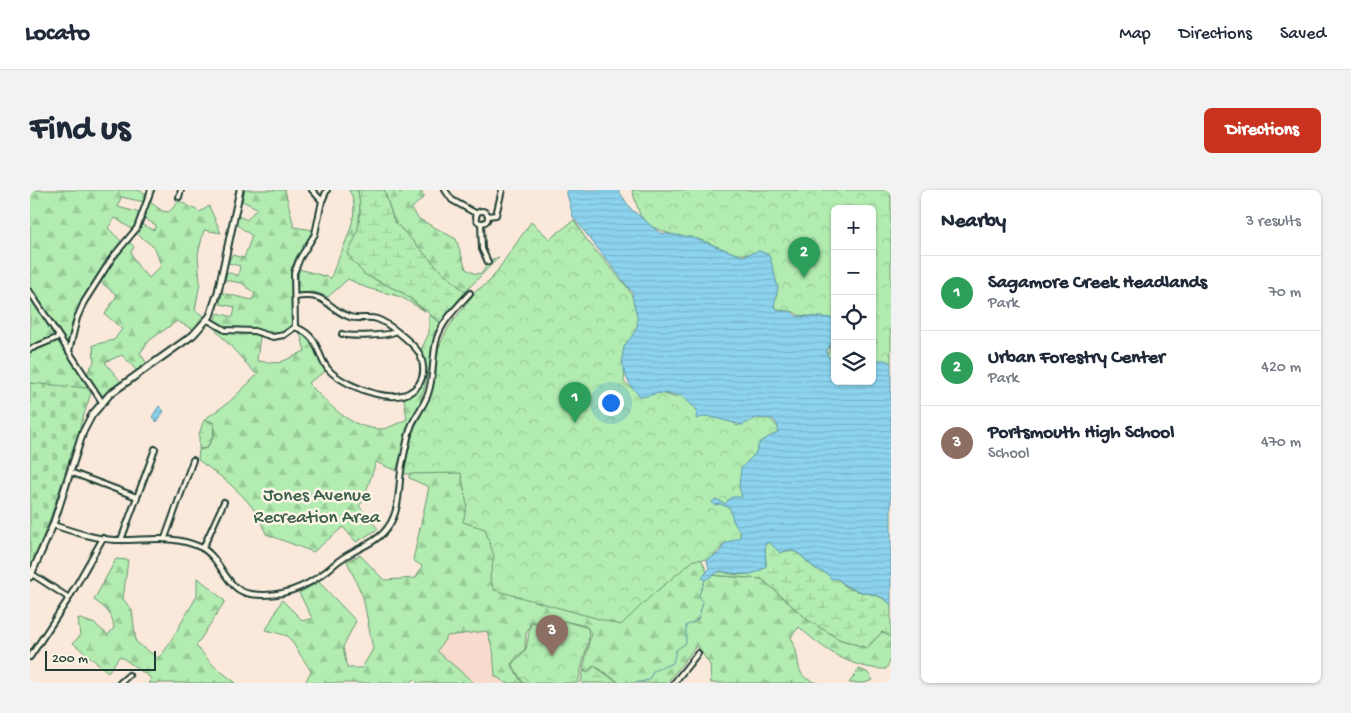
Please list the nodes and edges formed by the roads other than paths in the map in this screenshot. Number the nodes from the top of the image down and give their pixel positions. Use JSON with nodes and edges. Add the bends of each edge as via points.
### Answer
{"nodes":[{"id":1,"x":151,"y":190,"type":"edge"},
{"id":2,"x":180,"y":190,"type":"edge"},
{"id":3,"x":240,"y":190,"type":"edge"},
{"id":4,"x":312,"y":190,"type":"edge"},
{"id":5,"x":327,"y":190,"type":"edge"},
{"id":6,"x":445,"y":190,"type":"edge"},
{"id":7,"x":502,"y":190,"type":"edge"},
{"id":8,"x":179,"y":197,"type":"dead end"},
{"id":9,"x":322,"y":201,"type":"junction"},
{"id":10,"x":477,"y":214,"type":"junction"},
{"id":11,"x":488,"y":216,"type":"junction"},
{"id":12,"x":481,"y":223,"type":"junction"},
{"id":13,"x":488,"y":262,"type":"dead end"},
{"id":14,"x":30,"y":292,"type":"edge"},
{"id":15,"x":470,"y":293,"type":"dead end"},
{"id":16,"x":295,"y":298,"type":"junction"},
{"id":17,"x":208,"y":320,"type":"junction"},
{"id":18,"x":295,"y":327,"type":"junction"},
{"id":19,"x":396,"y":332,"type":"junction"},
{"id":20,"x":342,"y":334,"type":"dead end"},
{"id":21,"x":59,"y":337,"type":"junction"},
{"id":22,"x":30,"y":349,"type":"edge"},
{"id":23,"x":69,"y":352,"type":"junction"},
{"id":24,"x":102,"y":402,"type":"junction"},
{"id":25,"x":155,"y":449,"type":"dead end"},
{"id":26,"x":193,"y":460,"type":"dead end"},
{"id":27,"x":70,"y":472,"type":"junction"},
{"id":28,"x":137,"y":497,"type":"junction"},
{"id":29,"x":224,"y":502,"type":"dead end"},
{"id":30,"x":52,"y":525,"type":"junction"},
{"id":31,"x":102,"y":538,"type":"junction"},
{"id":32,"x":165,"y":538,"type":"junction"},
{"id":33,"x":121,"y":540,"type":"junction"},
{"id":34,"x":203,"y":548,"type":"junction"},
{"id":35,"x":31,"y":576,"type":"edge"},
{"id":36,"x":69,"y":598,"type":"junction"},
{"id":37,"x":698,"y":653,"type":"dead end"},
{"id":38,"x":30,"y":657,"type":"edge"},
{"id":39,"x":129,"y":675,"type":"dead end"},
{"id":40,"x":120,"y":683,"type":"edge"},
{"id":41,"x":674,"y":683,"type":"edge"}],
"edges":[{"from":1,"to":23,"type":"street","via":[[136,228],[107,265],[80,310]]},
{"from":2,"to":8,"type":"street"},
{"from":3,"to":17,"type":"main road","via":[[218,292]]},
{"from":4,"to":9,"type":"street"},
{"from":5,"to":9,"type":"street"},
{"from":6,"to":10,"type":"street","via":[[452,200]]},
{"from":7,"to":11,"type":"street","via":[[496,215]]},
{"from":9,"to":16,"type":"street","via":[[315,234],[294,273]]},
{"from":10,"to":11,"type":"street","via":[[483,211]]},
{"from":10,"to":12,"type":"street","via":[[476,219]]},
{"from":11,"to":12,"type":"street","via":[[487,221]]},
{"from":12,"to":13,"type":"street","via":[[482,250]]},
{"from":14,"to":21,"type":"street"},
{"from":15,"to":34,"type":"street","via":[[445,323],[436,340],[432,379],[409,436],[395,512],[378,538],[346,555],[307,585],[259,595],[237,588]]},
{"from":16,"to":18,"type":"street"},
{"from":16,"to":19,"type":"street","via":[[321,298],[344,314],[375,318]]},
{"from":17,"to":18,"type":"street","via":[[226,330],[254,331],[273,337],[284,335]]},
{"from":17,"to":24,"type":"main road"},
{"from":18,"to":19,"type":"street","via":[[311,336],[332,373],[370,393],[383,396],[409,392],[417,387],[424,371],[418,351]]},
{"from":19,"to":20,"type":"street","via":[[354,337]]},
{"from":21,"to":22,"type":"street"},
{"from":21,"to":23,"type":"street"},
{"from":23,"to":24,"type":"street"},
{"from":24,"to":27,"type":"main road","via":[[86,426]]},
{"from":25,"to":28,"type":"street"},
{"from":26,"to":32,"type":"street"},
{"from":27,"to":28,"type":"street"},
{"from":27,"to":30,"type":"main road"},
{"from":28,"to":33,"type":"street"},
{"from":29,"to":34,"type":"street"},
{"from":30,"to":31,"type":"street"},
{"from":30,"to":35,"type":"main road"},
{"from":31,"to":33,"type":"street"},
{"from":31,"to":36,"type":"street"},
{"from":32,"to":33,"type":"street"},
{"from":32,"to":34,"type":"street"},
{"from":35,"to":36,"type":"street"},
{"from":36,"to":38,"type":"street"},
{"from":37,"to":41,"type":"street"},
{"from":39,"to":40,"type":"street"}]}
